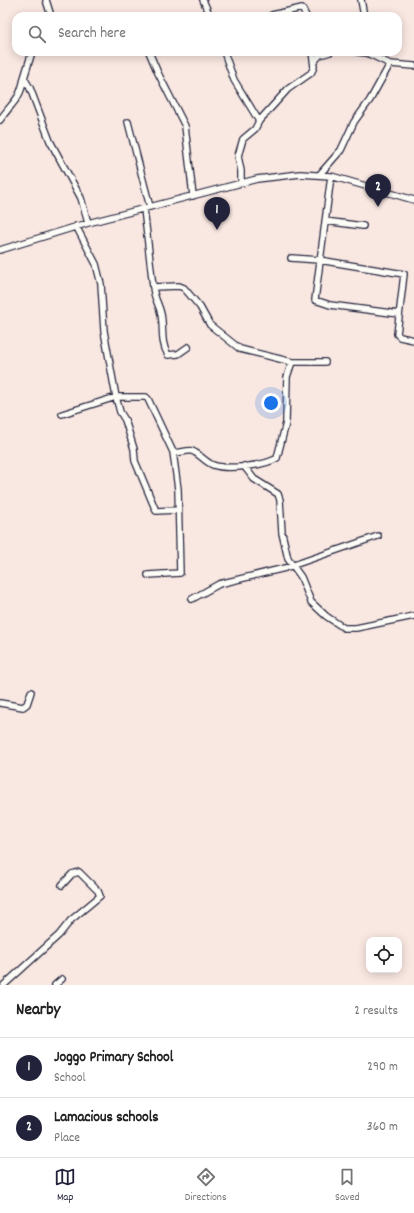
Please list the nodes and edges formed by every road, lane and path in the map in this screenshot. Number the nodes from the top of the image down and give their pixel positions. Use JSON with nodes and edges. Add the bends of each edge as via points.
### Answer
{"nodes":[{"id":1,"x":46,"y":0,"type":"edge"},
{"id":2,"x":203,"y":0,"type":"edge"},
{"id":3,"x":361,"y":0,"type":"edge"},
{"id":4,"x":50,"y":12,"type":"edge"},
{"id":5,"x":208,"y":12,"type":"edge"},
{"id":6,"x":285,"y":12,"type":"edge"},
{"id":7,"x":304,"y":12,"type":"edge"},
{"id":8,"x":363,"y":12,"type":"edge"},
{"id":9,"x":31,"y":56,"type":"edge"},
{"id":10,"x":151,"y":56,"type":"edge"},
{"id":11,"x":225,"y":56,"type":"edge"},
{"id":12,"x":313,"y":56,"type":"edge"},
{"id":13,"x":319,"y":56,"type":"edge"},
{"id":14,"x":373,"y":56,"type":"edge"},
{"id":15,"x":314,"y":62,"type":"junction"},
{"id":16,"x":390,"y":64,"type":"junction"},
{"id":17,"x":414,"y":66,"type":"edge"},
{"id":18,"x":24,"y":78,"type":"junction"},
{"id":19,"x":0,"y":120,"type":"edge"},
{"id":20,"x":259,"y":121,"type":"junction"},
{"id":21,"x":128,"y":122,"type":"dead end"},
{"id":22,"x":320,"y":174,"type":"junction"},
{"id":23,"x":331,"y":176,"type":"junction"},
{"id":24,"x":241,"y":184,"type":"junction"},
{"id":25,"x":192,"y":196,"type":"junction"},
{"id":26,"x":414,"y":200,"type":"edge"},
{"id":27,"x":147,"y":208,"type":"junction"},
{"id":28,"x":325,"y":221,"type":"junction"},
{"id":29,"x":88,"y":223,"type":"junction"},
{"id":30,"x":76,"y":226,"type":"junction"},
{"id":31,"x":363,"y":226,"type":"dead end"},
{"id":32,"x":0,"y":250,"type":"edge"},
{"id":33,"x":291,"y":258,"type":"dead end"},
{"id":34,"x":319,"y":260,"type":"junction"},
{"id":35,"x":153,"y":287,"type":"junction"},
{"id":36,"x":399,"y":314,"type":"junction"},
{"id":37,"x":414,"y":340,"type":"edge"},
{"id":38,"x":188,"y":347,"type":"dead end"},
{"id":39,"x":292,"y":362,"type":"junction"},
{"id":40,"x":325,"y":362,"type":"dead end"},
{"id":41,"x":116,"y":396,"type":"junction"},
{"id":42,"x":62,"y":414,"type":"dead end"},
{"id":43,"x":173,"y":452,"type":"junction"},
{"id":44,"x":244,"y":466,"type":"junction"},
{"id":45,"x":178,"y":510,"type":"junction"},
{"id":46,"x":378,"y":536,"type":"dead end"},
{"id":47,"x":291,"y":565,"type":"junction"},
{"id":48,"x":148,"y":575,"type":"dead end"},
{"id":49,"x":192,"y":598,"type":"dead end"},
{"id":50,"x":414,"y":616,"type":"edge"},
{"id":51,"x":31,"y":692,"type":"dead end"},
{"id":52,"x":0,"y":703,"type":"edge"},
{"id":53,"x":62,"y":885,"type":"dead end"},
{"id":54,"x":62,"y":979,"type":"dead end"},
{"id":55,"x":4,"y":985,"type":"edge"},
{"id":56,"x":55,"y":985,"type":"edge"}],
"edges":[{"from":1,"to":4,"type":"street"},
{"from":2,"to":5,"type":"street"},
{"from":3,"to":8,"type":"street"},
{"from":6,"to":7,"type":"street","via":[[302,8]]},
{"from":9,"to":18,"type":"street"},
{"from":10,"to":25,"type":"street","via":[[185,126]]},
{"from":11,"to":20,"type":"street","via":[[234,80]]},
{"from":12,"to":15,"type":"street"},
{"from":13,"to":15,"type":"street"},
{"from":14,"to":16,"type":"street"},
{"from":15,"to":20,"type":"street","via":[[311,73],[288,89]]},
{"from":16,"to":17,"type":"street"},
{"from":16,"to":22,"type":"street","via":[[354,122],[342,150]]},
{"from":18,"to":19,"type":"street","via":[[18,100]]},
{"from":18,"to":29,"type":"street","via":[[50,141],[81,198]]},
{"from":20,"to":24,"type":"street","via":[[239,146]]},
{"from":21,"to":27,"type":"street"},
{"from":22,"to":23,"type":"street"},
{"from":22,"to":24,"type":"street","via":[[284,175]]},
{"from":23,"to":26,"type":"street"},
{"from":23,"to":28,"type":"street"},
{"from":24,"to":25,"type":"street"},
{"from":25,"to":27,"type":"street"},
{"from":27,"to":29,"type":"street"},
{"from":27,"to":35,"type":"street"},
{"from":28,"to":31,"type":"street"},
{"from":28,"to":34,"type":"street"},
{"from":29,"to":30,"type":"street"},
{"from":30,"to":32,"type":"street"},
{"from":30,"to":41,"type":"street","via":[[96,264],[101,284],[104,331]]},
{"from":33,"to":34,"type":"street"},
{"from":34,"to":36,"type":"street","via":[[315,300],[330,305]]},
{"from":34,"to":36,"type":"street","via":[[404,274]]},
{"from":35,"to":38,"type":"street","via":[[168,355],[178,354]]},
{"from":35,"to":39,"type":"street","via":[[184,288],[200,307],[210,325],[240,349]]},
{"from":36,"to":37,"type":"street","via":[[398,336]]},
{"from":39,"to":40,"type":"street"},
{"from":39,"to":44,"type":"street","via":[[287,377],[286,423],[277,458],[263,465]]},
{"from":41,"to":42,"type":"street"},
{"from":41,"to":43,"type":"street","via":[[146,397]]},
{"from":41,"to":45,"type":"street","via":[[134,449],[135,461],[156,511]]},
{"from":43,"to":44,"type":"street","via":[[196,453],[211,465],[220,467]]},
{"from":43,"to":45,"type":"street"},
{"from":44,"to":47,"type":"street","via":[[254,479],[278,494],[282,532]]},
{"from":45,"to":48,"type":"street","via":[[180,573]]},
{"from":46,"to":47,"type":"street"},
{"from":47,"to":49,"type":"street","via":[[218,584]]},
{"from":47,"to":50,"type":"street","via":[[301,577],[311,602],[344,628],[380,624]]},
{"from":51,"to":52,"type":"street","via":[[27,704],[23,707]]},
{"from":53,"to":55,"type":"street","via":[[72,874],[79,872],[100,896],[71,920]]},
{"from":54,"to":56,"type":"street"}]}
